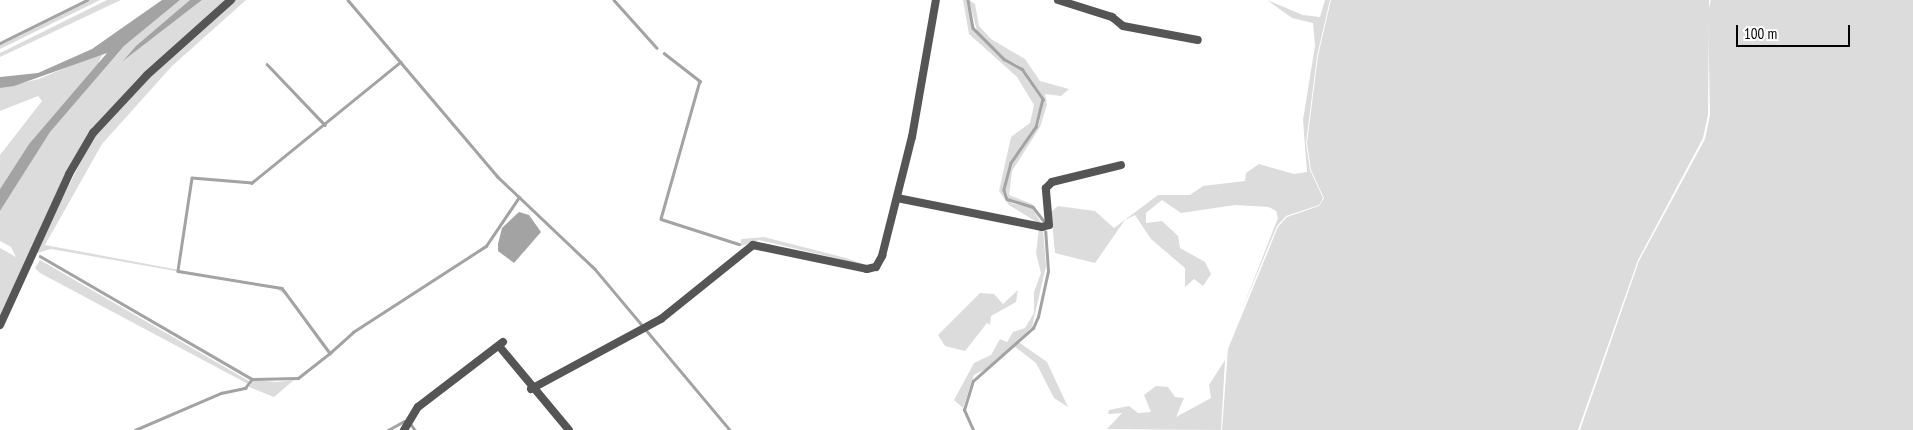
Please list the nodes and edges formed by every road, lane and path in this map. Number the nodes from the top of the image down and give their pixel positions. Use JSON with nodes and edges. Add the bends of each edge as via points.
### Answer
{"nodes":[{"id":1,"x":231,"y":0,"type":"edge"},
{"id":2,"x":936,"y":0,"type":"edge"},
{"id":3,"x":1058,"y":0,"type":"edge"},
{"id":4,"x":1198,"y":40,"type":"dead end"},
{"id":5,"x":1121,"y":165,"type":"dead end"},
{"id":6,"x":897,"y":198,"type":"junction"},
{"id":7,"x":0,"y":325,"type":"edge"},
{"id":8,"x":531,"y":389,"type":"junction"},
{"id":9,"x":404,"y":430,"type":"edge"},
{"id":10,"x":568,"y":430,"type":"edge"}],
"edges":[{"from":1,"to":7,"type":"street","via":[[147,75],[93,133],[70,174]]},
{"from":2,"to":6,"type":"street"},
{"from":3,"to":4,"type":"street","via":[[1112,17],[1123,26]]},
{"from":5,"to":6,"type":"street","via":[[1052,182],[1046,188],[1050,225],[1042,227]]},
{"from":6,"to":8,"type":"street","via":[[876,267],[867,269],[774,246],[753,245],[667,315]]},
{"from":8,"to":9,"type":"street","via":[[501,344],[418,407]]},
{"from":8,"to":10,"type":"street"}]}
